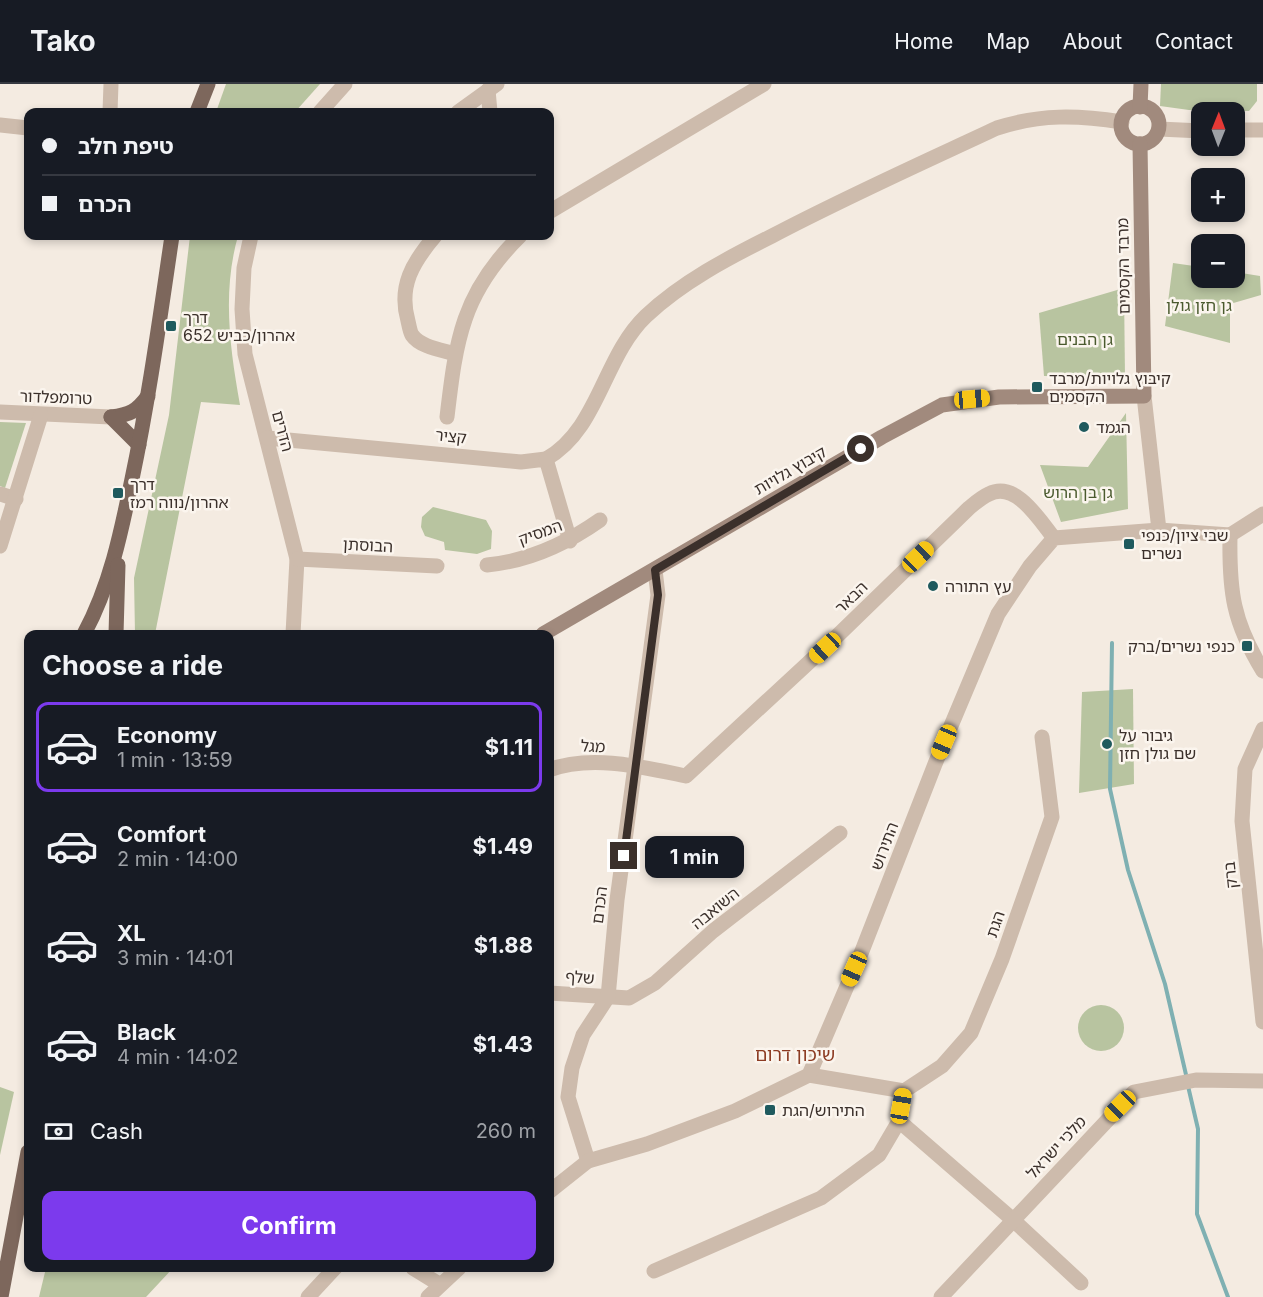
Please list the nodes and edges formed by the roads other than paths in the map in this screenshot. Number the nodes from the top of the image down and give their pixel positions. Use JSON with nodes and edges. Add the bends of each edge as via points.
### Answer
{"nodes":[{"id":1,"x":111,"y":84,"type":"edge"},
{"id":2,"x":208,"y":84,"type":"edge"},
{"id":3,"x":345,"y":84,"type":"edge"},
{"id":4,"x":764,"y":84,"type":"edge"},
{"id":5,"x":1141,"y":84,"type":"edge"},
{"id":6,"x":492,"y":87,"type":"edge"},
{"id":7,"x":1140,"y":106,"type":"junction"},
{"id":8,"x":105,"y":108,"type":"edge"},
{"id":9,"x":198,"y":108,"type":"edge"},
{"id":10,"x":324,"y":108,"type":"edge"},
{"id":11,"x":463,"y":108,"type":"edge"},
{"id":12,"x":490,"y":108,"type":"edge"},
{"id":13,"x":1122,"y":122,"type":"junction"},
{"id":14,"x":0,"y":125,"type":"edge"},
{"id":15,"x":24,"y":128,"type":"edge"},
{"id":16,"x":1159,"y":129,"type":"junction"},
{"id":17,"x":1191,"y":130,"type":"edge"},
{"id":18,"x":1245,"y":130,"type":"edge"},
{"id":19,"x":1263,"y":130,"type":"edge"},
{"id":20,"x":1140,"y":144,"type":"junction"},
{"id":21,"x":554,"y":209,"type":"edge"},
{"id":22,"x":171,"y":240,"type":"edge"},
{"id":23,"x":250,"y":240,"type":"edge"},
{"id":24,"x":432,"y":240,"type":"edge"},
{"id":25,"x":516,"y":240,"type":"edge"},
{"id":26,"x":455,"y":354,"type":"junction"},
{"id":27,"x":148,"y":396,"type":"junction"},
{"id":28,"x":1144,"y":396,"type":"junction"},
{"id":29,"x":0,"y":412,"type":"edge"},
{"id":30,"x":41,"y":415,"type":"junction"},
{"id":31,"x":111,"y":417,"type":"junction"},
{"id":32,"x":447,"y":417,"type":"dead end"},
{"id":33,"x":267,"y":438,"type":"junction"},
{"id":34,"x":139,"y":445,"type":"junction"},
{"id":35,"x":546,"y":459,"type":"junction"},
{"id":36,"x":0,"y":494,"type":"edge"},
{"id":37,"x":16,"y":499,"type":"junction"},
{"id":38,"x":1263,"y":514,"type":"edge"},
{"id":39,"x":600,"y":520,"type":"dead end"},
{"id":40,"x":1159,"y":530,"type":"junction"},
{"id":41,"x":1230,"y":535,"type":"junction"},
{"id":42,"x":1054,"y":538,"type":"junction"},
{"id":43,"x":570,"y":541,"type":"junction"},
{"id":44,"x":119,"y":544,"type":"junction"},
{"id":45,"x":0,"y":546,"type":"edge"},
{"id":46,"x":297,"y":559,"type":"junction"},
{"id":47,"x":437,"y":566,"type":"dead end"},
{"id":48,"x":487,"y":566,"type":"dead end"},
{"id":49,"x":655,"y":570,"type":"junction"},
{"id":50,"x":86,"y":630,"type":"edge"},
{"id":51,"x":116,"y":630,"type":"edge"},
{"id":52,"x":293,"y":630,"type":"edge"},
{"id":53,"x":550,"y":630,"type":"edge"},
{"id":54,"x":1263,"y":671,"type":"edge"},
{"id":55,"x":1263,"y":729,"type":"edge"},
{"id":56,"x":1042,"y":737,"type":"dead end"},
{"id":57,"x":637,"y":766,"type":"junction"},
{"id":58,"x":554,"y":768,"type":"edge"},
{"id":59,"x":840,"y":833,"type":"dead end"},
{"id":60,"x":554,"y":993,"type":"edge"},
{"id":61,"x":608,"y":997,"type":"junction"},
{"id":62,"x":1263,"y":1022,"type":"edge"},
{"id":63,"x":809,"y":1075,"type":"junction"},
{"id":64,"x":1263,"y":1082,"type":"edge"},
{"id":65,"x":904,"y":1091,"type":"junction"},
{"id":66,"x":899,"y":1121,"type":"junction"},
{"id":67,"x":588,"y":1161,"type":"junction"},
{"id":68,"x":24,"y":1173,"type":"edge"},
{"id":69,"x":554,"y":1188,"type":"edge"},
{"id":70,"x":1012,"y":1219,"type":"junction"},
{"id":71,"x":654,"y":1271,"type":"dead end"},
{"id":72,"x":331,"y":1272,"type":"edge"},
{"id":73,"x":420,"y":1272,"type":"edge"},
{"id":74,"x":454,"y":1272,"type":"edge"},
{"id":75,"x":1082,"y":1283,"type":"dead end"},
{"id":76,"x":439,"y":1284,"type":"junction"},
{"id":77,"x":1,"y":1297,"type":"edge"},
{"id":78,"x":308,"y":1297,"type":"edge"},
{"id":79,"x":428,"y":1297,"type":"edge"},
{"id":80,"x":940,"y":1297,"type":"edge"}],
"edges":[{"from":1,"to":8,"type":"street"},
{"from":2,"to":9,"type":"main road"},
{"from":3,"to":10,"type":"street"},
{"from":4,"to":21,"type":"street"},
{"from":5,"to":7,"type":"street"},
{"from":6,"to":11,"type":"street"},
{"from":6,"to":12,"type":"street"},
{"from":7,"to":13,"type":"street","via":[[1130,110]]},
{"from":7,"to":16,"type":"street","via":[[1152,111]]},
{"from":13,"to":20,"type":"street","via":[[1124,135]]},
{"from":13,"to":35,"type":"street","via":[[1050,115],[998,128],[811,215],[708,271],[644,318],[613,363],[573,439]]},
{"from":14,"to":15,"type":"street"},
{"from":16,"to":17,"type":"street"},
{"from":16,"to":20,"type":"street","via":[[1150,141]]},
{"from":18,"to":19,"type":"street"},
{"from":20,"to":28,"type":"street","name":"מרבד הקסמים"},
{"from":22,"to":27,"type":"main road"},
{"from":23,"to":33,"type":"street","name":"הדרים","via":[[242,309],[245,354]]},
{"from":24,"to":26,"type":"street","via":[[411,268],[405,287],[405,311],[412,335],[426,345]]},
{"from":25,"to":26,"type":"street","via":[[500,255],[468,305]]},
{"from":26,"to":32,"type":"street"},
{"from":27,"to":31,"type":"main road","via":[[138,410]]},
{"from":27,"to":34,"type":"main road"},
{"from":28,"to":40,"type":"street","name":"מרבד הקסמים"},
{"from":28,"to":49,"type":"street","name":"קיבוץ גלויות","via":[[999,397],[942,405]]},
{"from":29,"to":30,"type":"street","name":"טרומפלדור"},
{"from":30,"to":31,"type":"street","name":"טרומפלדור"},
{"from":30,"to":37,"type":"street"},
{"from":31,"to":34,"type":"main road"},
{"from":33,"to":35,"type":"street","name":"קציר","via":[[521,462]]},
{"from":33,"to":46,"type":"street","name":"הדרים"},
{"from":34,"to":44,"type":"main road"},
{"from":35,"to":43,"type":"street"},
{"from":36,"to":37,"type":"street"},
{"from":37,"to":45,"type":"street"},
{"from":38,"to":41,"type":"street"},
{"from":39,"to":43,"type":"street","name":"המסיק"},
{"from":40,"to":41,"type":"street"},
{"from":40,"to":42,"type":"street"},
{"from":41,"to":54,"type":"street","via":[[1229,569],[1237,622]]},
{"from":42,"to":57,"type":"street","name":"הבאר","via":[[1022,500],[1007,492],[990,492],[686,776]]},
{"from":42,"to":63,"type":"street","name":"התירוש","via":[[998,614]]},
{"from":43,"to":48,"type":"street","name":"המסיק"},
{"from":44,"to":50,"type":"main road","via":[[98,608]]},
{"from":44,"to":51,"type":"main road"},
{"from":46,"to":47,"type":"street","name":"הבוסתן"},
{"from":46,"to":52,"type":"street","name":"הדרים"},
{"from":49,"to":53,"type":"street","name":"קיבוץ גלויות"},
{"from":49,"to":57,"type":"street","name":"הכרם","via":[[658,595]]},
{"from":55,"to":62,"type":"street","name":"ברק","via":[[1245,769],[1242,821]]},
{"from":56,"to":65,"type":"street","name":"הגת","via":[[1052,817],[1002,958],[970,1033],[942,1066]]},
{"from":57,"to":58,"type":"street","name":"מגל","via":[[569,762]]},
{"from":57,"to":61,"type":"street","name":"הכרם","via":[[617,900]]},
{"from":59,"to":61,"type":"street","name":"השואבה","via":[[713,931],[655,983],[629,998]]},
{"from":60,"to":61,"type":"street","name":"שלף"},
{"from":61,"to":67,"type":"street","name":"הכרם","via":[[583,1035],[568,1097]]},
{"from":63,"to":65,"type":"street"},
{"from":63,"to":67,"type":"street","via":[[735,1111]]},
{"from":64,"to":70,"type":"street","name":"מלכי ישראל","via":[[1196,1080],[1134,1092]]},
{"from":65,"to":66,"type":"street"},
{"from":66,"to":70,"type":"street"},
{"from":66,"to":71,"type":"street","via":[[879,1155],[821,1198]]},
{"from":67,"to":69,"type":"street"},
{"from":68,"to":77,"type":"main road"},
{"from":70,"to":75,"type":"street"},
{"from":70,"to":80,"type":"street","name":"מלכי ישראל"},
{"from":72,"to":78,"type":"street"},
{"from":73,"to":76,"type":"street"},
{"from":74,"to":76,"type":"street"},
{"from":76,"to":79,"type":"street"}]}
